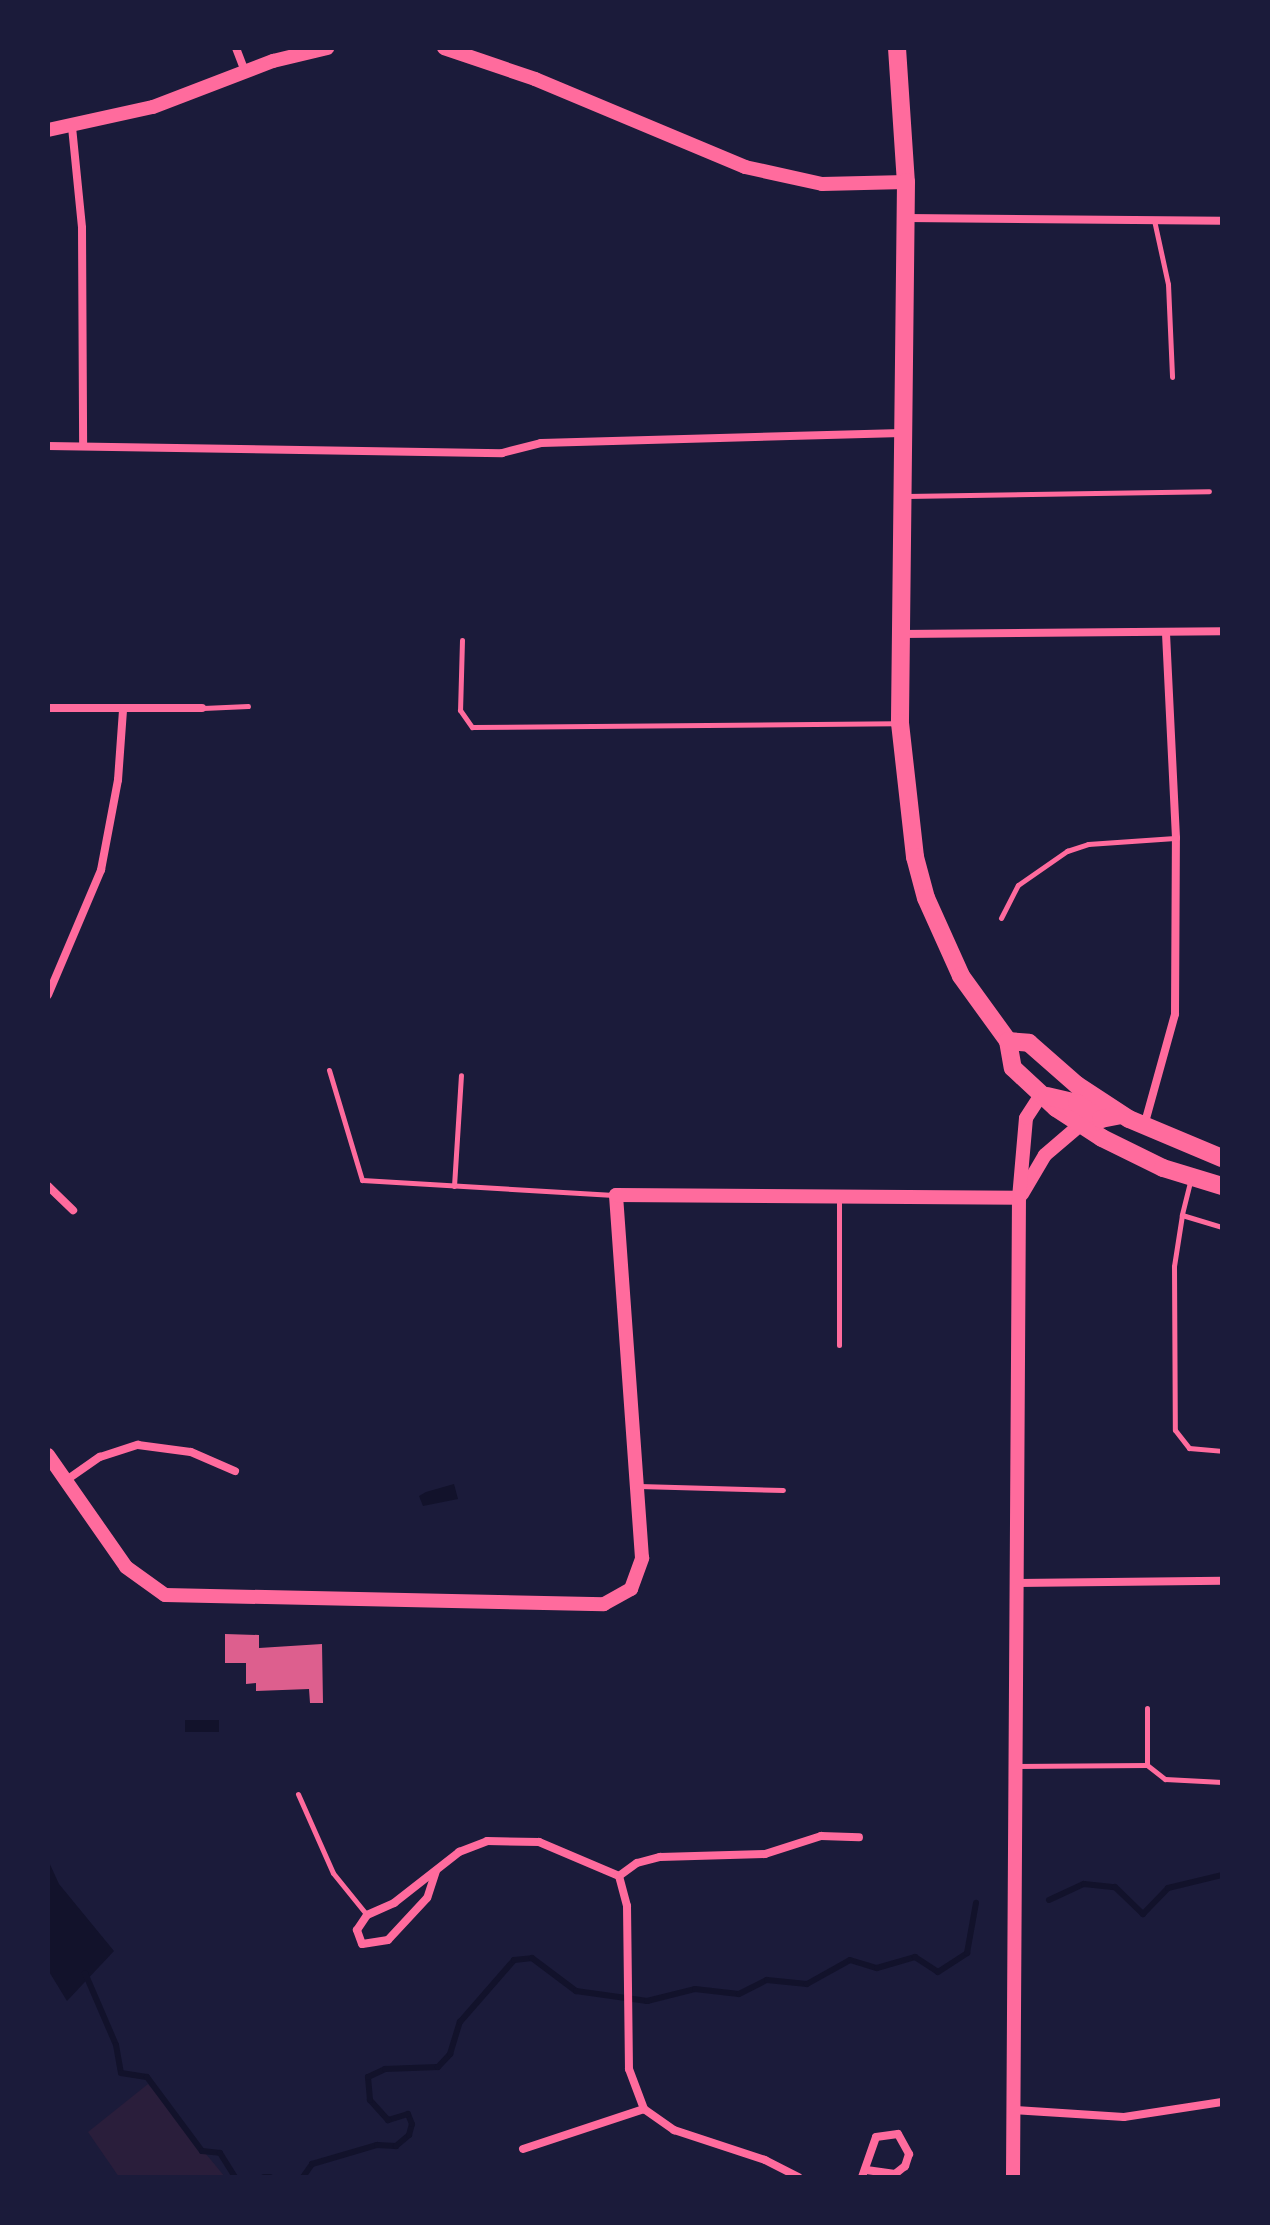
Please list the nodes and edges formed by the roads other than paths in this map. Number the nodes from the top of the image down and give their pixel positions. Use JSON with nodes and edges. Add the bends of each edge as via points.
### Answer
{"nodes":[{"id":1,"x":236,"y":48,"type":"edge"},
{"id":2,"x":327,"y":48,"type":"edge"},
{"id":3,"x":444,"y":48,"type":"edge"},
{"id":4,"x":897,"y":48,"type":"edge"},
{"id":5,"x":245,"y":72,"type":"junction"},
{"id":6,"x":72,"y":127,"type":"junction"},
{"id":7,"x":48,"y":130,"type":"edge"},
{"id":8,"x":906,"y":182,"type":"junction"},
{"id":9,"x":906,"y":218,"type":"junction"},
{"id":10,"x":1153,"y":219,"type":"junction"},
{"id":11,"x":1222,"y":221,"type":"edge"},
{"id":12,"x":1172,"y":377,"type":"dead end"},
{"id":13,"x":905,"y":433,"type":"junction"},
{"id":14,"x":48,"y":446,"type":"edge"},
{"id":15,"x":83,"y":446,"type":"junction"},
{"id":16,"x":1209,"y":491,"type":"dead end"},
{"id":17,"x":905,"y":496,"type":"junction"},
{"id":18,"x":1222,"y":631,"type":"edge"},
{"id":19,"x":1166,"y":632,"type":"junction"},
{"id":20,"x":900,"y":634,"type":"junction"},
{"id":21,"x":462,"y":640,"type":"dead end"},
{"id":22,"x":248,"y":706,"type":"dead end"},
{"id":23,"x":48,"y":708,"type":"edge"},
{"id":24,"x":202,"y":708,"type":"joint"},
{"id":25,"x":123,"y":710,"type":"junction"},
{"id":26,"x":900,"y":723,"type":"junction"},
{"id":27,"x":1176,"y":838,"type":"junction"},
{"id":28,"x":1001,"y":918,"type":"dead end"},
{"id":29,"x":48,"y":995,"type":"edge"},
{"id":30,"x":1008,"y":1041,"type":"junction"},
{"id":31,"x":329,"y":1070,"type":"dead end"},
{"id":32,"x":461,"y":1075,"type":"dead end"},
{"id":33,"x":1041,"y":1095,"type":"junction"},
{"id":34,"x":1122,"y":1115,"type":"junction"},
{"id":35,"x":1080,"y":1125,"type":"junction"},
{"id":36,"x":1144,"y":1126,"type":"junction"},
{"id":37,"x":1222,"y":1158,"type":"edge"},
{"id":38,"x":1191,"y":1179,"type":"junction"},
{"id":39,"x":48,"y":1186,"type":"edge"},
{"id":40,"x":454,"y":1186,"type":"junction"},
{"id":41,"x":1222,"y":1186,"type":"edge"},
{"id":42,"x":839,"y":1193,"type":"junction"},
{"id":43,"x":616,"y":1195,"type":"junction"},
{"id":44,"x":1019,"y":1198,"type":"junction"},
{"id":45,"x":73,"y":1210,"type":"dead end"},
{"id":46,"x":1182,"y":1215,"type":"junction"},
{"id":47,"x":1222,"y":1227,"type":"edge"},
{"id":48,"x":839,"y":1345,"type":"dead end"},
{"id":49,"x":1222,"y":1451,"type":"edge"},
{"id":50,"x":48,"y":1455,"type":"edge"},
{"id":51,"x":235,"y":1471,"type":"dead end"},
{"id":52,"x":68,"y":1479,"type":"junction"},
{"id":53,"x":638,"y":1486,"type":"junction"},
{"id":54,"x":783,"y":1490,"type":"dead end"},
{"id":55,"x":1222,"y":1581,"type":"edge"},
{"id":56,"x":1017,"y":1583,"type":"junction"},
{"id":57,"x":1147,"y":1708,"type":"dead end"},
{"id":58,"x":1147,"y":1765,"type":"junction"},
{"id":59,"x":1016,"y":1766,"type":"junction"},
{"id":60,"x":1222,"y":1782,"type":"edge"},
{"id":61,"x":298,"y":1794,"type":"dead end"},
{"id":62,"x":859,"y":1837,"type":"dead end"},
{"id":63,"x":436,"y":1871,"type":"junction"},
{"id":64,"x":619,"y":1876,"type":"junction"},
{"id":65,"x":367,"y":1915,"type":"junction"},
{"id":66,"x":1222,"y":2102,"type":"edge"},
{"id":67,"x":644,"y":2109,"type":"junction"},
{"id":68,"x":1014,"y":2110,"type":"junction"},
{"id":69,"x":523,"y":2149,"type":"dead end"},
{"id":70,"x":865,"y":2174,"type":"edge"},
{"id":71,"x":799,"y":2177,"type":"edge"},
{"id":72,"x":1013,"y":2177,"type":"edge"}],
"edges":[{"from":1,"to":5,"type":"street"},
{"from":2,"to":5,"type":"street"},
{"from":3,"to":8,"type":"street","via":[[535,79],[745,167],[822,184]]},
{"from":4,"to":8,"type":"main road"},
{"from":5,"to":6,"type":"street","via":[[153,107]]},
{"from":6,"to":7,"type":"street"},
{"from":6,"to":15,"type":"street","via":[[82,228]]},
{"from":8,"to":9,"type":"main road"},
{"from":9,"to":10,"type":"street"},
{"from":9,"to":13,"type":"main road"},
{"from":10,"to":11,"type":"street"},
{"from":10,"to":12,"type":"lane","via":[[1168,284]]},
{"from":13,"to":15,"type":"street","via":[[541,443],[502,453]]},
{"from":13,"to":17,"type":"main road"},
{"from":14,"to":15,"type":"street"},
{"from":16,"to":17,"type":"lane"},
{"from":17,"to":20,"type":"main road"},
{"from":18,"to":19,"type":"street"},
{"from":19,"to":20,"type":"street"},
{"from":19,"to":27,"type":"street"},
{"from":20,"to":26,"type":"main road"},
{"from":21,"to":26,"type":"lane","via":[[460,710],[472,727]]},
{"from":22,"to":24,"type":"lane"},
{"from":23,"to":25,"type":"street"},
{"from":24,"to":25,"type":"street"},
{"from":25,"to":29,"type":"street","via":[[118,780],[101,870]]},
{"from":26,"to":30,"type":"main road","via":[[915,857],[926,898],[961,976]]},
{"from":27,"to":28,"type":"lane","via":[[1088,844],[1067,851],[1018,885]]},
{"from":27,"to":36,"type":"street","via":[[1175,1014]]},
{"from":30,"to":33,"type":"main road","via":[[1013,1068]]},
{"from":30,"to":34,"type":"main road","via":[[1029,1043]]},
{"from":31,"to":40,"type":"lane","via":[[362,1180]]},
{"from":32,"to":40,"type":"lane"},
{"from":33,"to":34,"type":"main road","via":[[1077,1103],[1101,1119]]},
{"from":33,"to":35,"type":"main road"},
{"from":33,"to":44,"type":"street","via":[[1026,1118]]},
{"from":34,"to":36,"type":"main road"},
{"from":35,"to":38,"type":"main road"},
{"from":35,"to":44,"type":"street","via":[[1045,1155]]},
{"from":36,"to":37,"type":"main road"},
{"from":38,"to":41,"type":"main road"},
{"from":38,"to":46,"type":"lane"},
{"from":39,"to":45,"type":"street"},
{"from":40,"to":43,"type":"lane"},
{"from":42,"to":43,"type":"street"},
{"from":42,"to":44,"type":"street"},
{"from":42,"to":48,"type":"lane"},
{"from":43,"to":53,"type":"street"},
{"from":44,"to":56,"type":"street"},
{"from":46,"to":47,"type":"lane"},
{"from":46,"to":49,"type":"lane","via":[[1174,1266],[1175,1430],[1189,1448]]},
{"from":50,"to":52,"type":"street"},
{"from":51,"to":52,"type":"street","via":[[191,1452],[138,1445],[100,1457]]},
{"from":52,"to":53,"type":"street","via":[[126,1567],[165,1595],[604,1604],[631,1589],[640,1570]]},
{"from":53,"to":54,"type":"lane"},
{"from":55,"to":56,"type":"street"},
{"from":56,"to":59,"type":"street"},
{"from":57,"to":58,"type":"lane"},
{"from":58,"to":59,"type":"lane"},
{"from":58,"to":60,"type":"lane","via":[[1165,1779]]},
{"from":59,"to":68,"type":"street"},
{"from":61,"to":65,"type":"lane","via":[[333,1873]]},
{"from":62,"to":64,"type":"street","via":[[821,1836],[765,1854],[660,1857],[637,1863]]},
{"from":63,"to":64,"type":"street","via":[[459,1852],[487,1841],[521,1838]]},
{"from":63,"to":65,"type":"street"},
{"from":63,"to":65,"type":"street","via":[[427,1898],[388,1940],[362,1944],[357,1930]]},
{"from":64,"to":67,"type":"street","via":[[627,1906],[629,2069]]},
{"from":66,"to":68,"type":"street","via":[[1124,2117]]},
{"from":67,"to":69,"type":"street"},
{"from":67,"to":71,"type":"street","via":[[674,2130]]},
{"from":68,"to":72,"type":"street"},
{"from":70,"to":70,"type":"street","via":[[895,2174],[905,2166],[909,2154],[898,2134],[876,2137]]}]}
